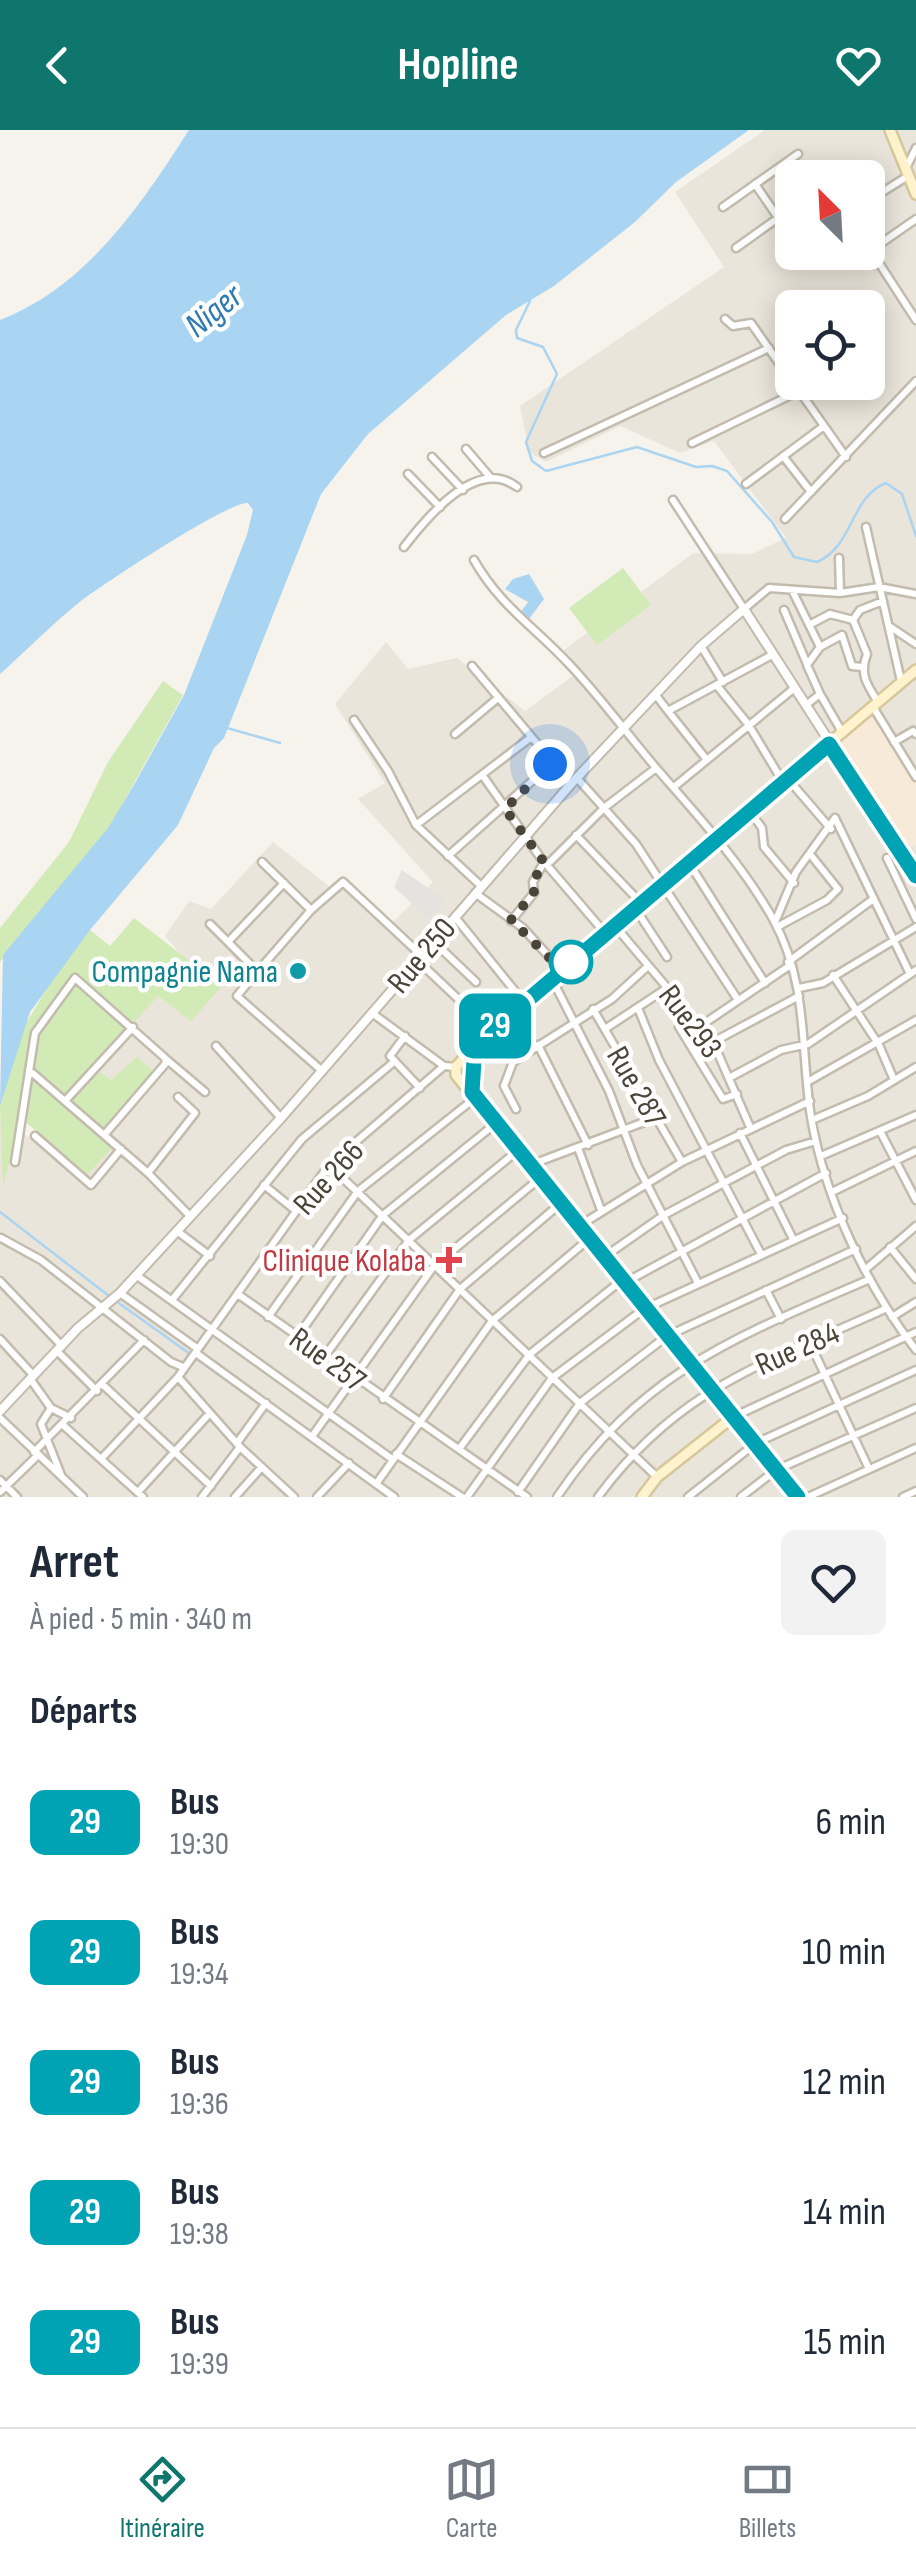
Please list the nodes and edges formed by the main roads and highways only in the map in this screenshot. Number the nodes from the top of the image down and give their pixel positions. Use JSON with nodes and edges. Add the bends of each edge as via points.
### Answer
{"nodes":[{"id":1,"x":890,"y":130,"type":"edge"},
{"id":2,"x":916,"y":194,"type":"edge"},
{"id":3,"x":916,"y":670,"type":"edge"},
{"id":4,"x":477,"y":1042,"type":"junction"},
{"id":5,"x":474,"y":1094,"type":"junction"},
{"id":6,"x":642,"y":1497,"type":"edge"}],
"edges":[{"from":1,"to":2,"type":"main road"},
{"from":3,"to":4,"type":"main road"},
{"from":4,"to":5,"type":"main road"},
{"from":4,"to":5,"type":"main road","via":[[456,1068]]},
{"from":5,"to":6,"type":"main road","via":[[733,1417],[657,1477]]}]}
